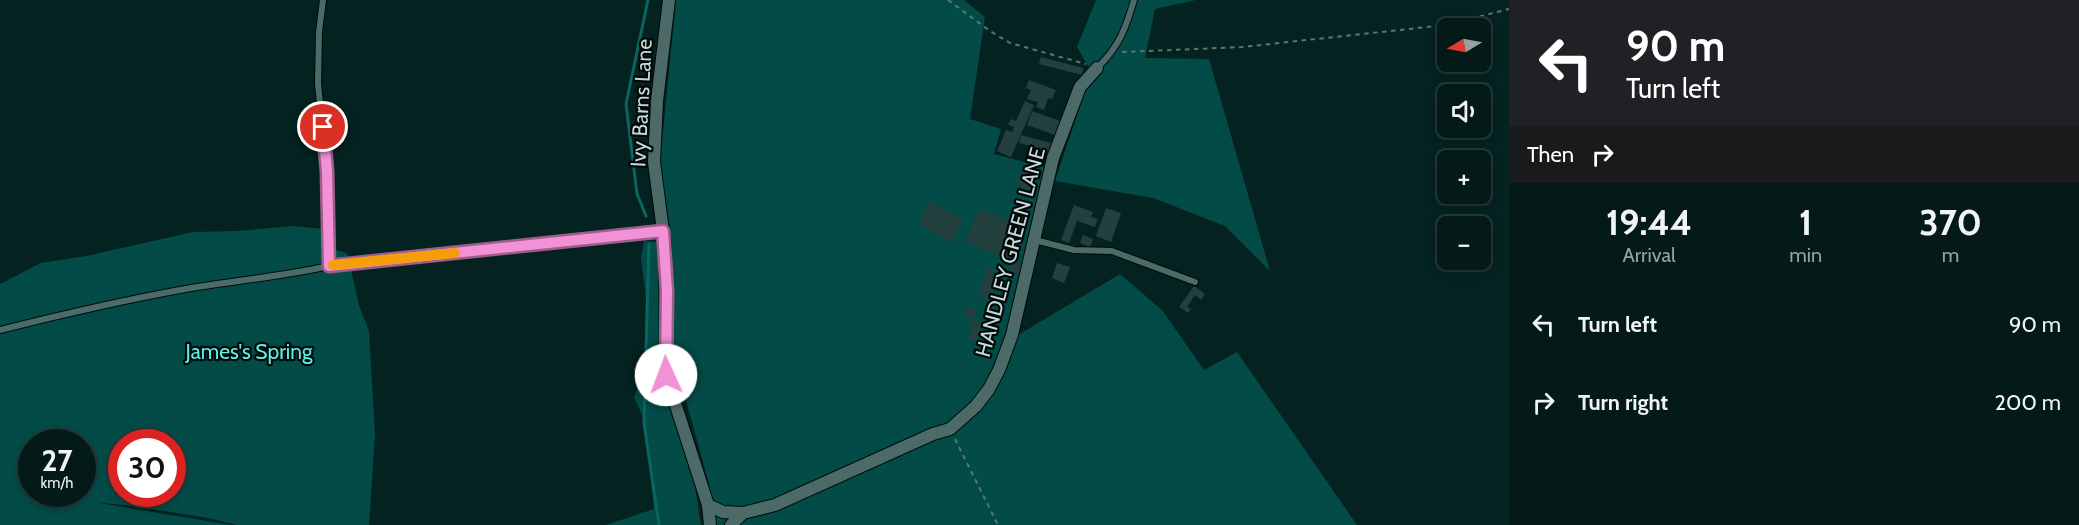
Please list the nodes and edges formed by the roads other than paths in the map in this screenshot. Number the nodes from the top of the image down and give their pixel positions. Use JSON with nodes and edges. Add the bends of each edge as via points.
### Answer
{"nodes":[{"id":1,"x":323,"y":0,"type":"edge"},
{"id":2,"x":669,"y":0,"type":"edge"},
{"id":3,"x":1134,"y":0,"type":"edge"},
{"id":4,"x":1098,"y":68,"type":"joint"},
{"id":5,"x":663,"y":231,"type":"junction"},
{"id":6,"x":1035,"y":240,"type":"junction"},
{"id":7,"x":329,"y":266,"type":"junction"},
{"id":8,"x":1195,"y":282,"type":"dead end"},
{"id":9,"x":0,"y":330,"type":"edge"},
{"id":10,"x":708,"y":505,"type":"junction"},
{"id":11,"x":743,"y":513,"type":"junction"},
{"id":12,"x":710,"y":525,"type":"edge"},
{"id":13,"x":731,"y":525,"type":"edge"}],
"edges":[{"from":1,"to":7,"type":"lane","via":[[318,84],[327,171]]},
{"from":2,"to":5,"type":"street","name":"Ivy Barns Lane","via":[[654,162]]},
{"from":3,"to":4,"type":"lane","via":[[1125,32]]},
{"from":4,"to":6,"type":"street","name":"HANDLEY GREEN LANE","via":[[1080,87],[1071,108],[1053,158]]},
{"from":5,"to":7,"type":"lane"},
{"from":5,"to":10,"type":"street","name":"Ivy Barns Lane","via":[[666,375]]},
{"from":6,"to":8,"type":"lane","via":[[1074,250],[1112,251]]},
{"from":6,"to":11,"type":"street","name":"HANDLEY GREEN LANE","via":[[1012,334],[999,370],[976,406],[950,429],[775,505]]},
{"from":7,"to":9,"type":"lane","via":[[161,294]]},
{"from":10,"to":11,"type":"street","name":"HANDLEY GREEN LANE","via":[[723,512]]},
{"from":10,"to":12,"type":"street","name":"Ivy Barns Lane"},
{"from":11,"to":13,"type":"street"}]}
